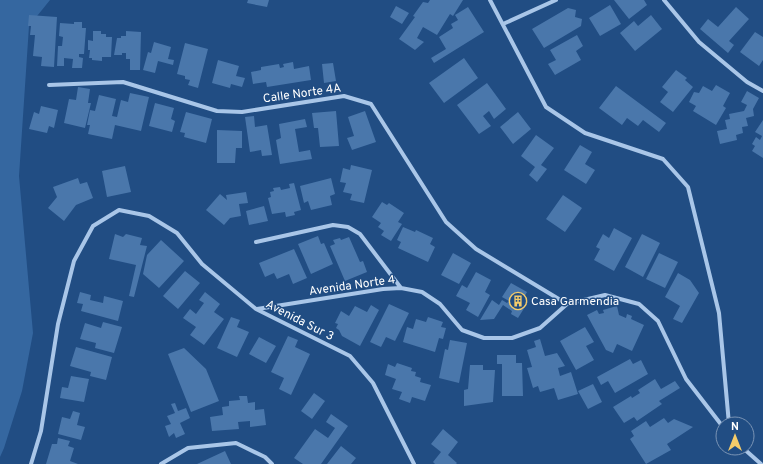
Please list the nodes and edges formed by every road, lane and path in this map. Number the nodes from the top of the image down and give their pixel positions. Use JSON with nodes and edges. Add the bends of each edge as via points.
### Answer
{"nodes":[{"id":1,"x":490,"y":0,"type":"edge"},
{"id":2,"x":556,"y":0,"type":"edge"},
{"id":3,"x":664,"y":0,"type":"edge"},
{"id":4,"x":503,"y":24,"type":"junction"},
{"id":5,"x":49,"y":86,"type":"dead end"},
{"id":6,"x":763,"y":91,"type":"edge"},
{"id":7,"x":256,"y":242,"type":"dead end"},
{"id":8,"x":401,"y":288,"type":"junction"},
{"id":9,"x":568,"y":304,"type":"junction"},
{"id":10,"x":256,"y":309,"type":"junction"},
{"id":11,"x":728,"y":416,"type":"edge"},
{"id":12,"x":715,"y":417,"type":"edge"},
{"id":13,"x":752,"y":456,"type":"edge"},
{"id":14,"x":31,"y":464,"type":"edge"},
{"id":15,"x":161,"y":464,"type":"edge"},
{"id":16,"x":272,"y":464,"type":"edge"},
{"id":17,"x":414,"y":464,"type":"edge"},
{"id":18,"x":761,"y":464,"type":"edge"}],
"edges":[{"from":1,"to":4,"type":"street"},
{"from":2,"to":4,"type":"street"},
{"from":3,"to":6,"type":"street","via":[[699,42],[747,82]]},
{"from":4,"to":11,"type":"street","via":[[546,107],[585,133],[663,159],[688,187],[719,313]]},
{"from":5,"to":9,"type":"street","name":"Calle Norte 4A","via":[[123,82],[217,111],[242,112],[344,96],[371,104],[446,222],[476,249]]},
{"from":7,"to":8,"type":"street","via":[[333,225],[348,227],[360,234]]},
{"from":8,"to":9,"type":"street","name":"Avenida Norte 4","via":[[422,292],[440,304],[462,330],[484,338],[512,338],[540,328]]},
{"from":8,"to":10,"type":"street","name":"Avenida Norte 4"},
{"from":9,"to":12,"type":"street","via":[[605,295],[639,304],[658,321],[686,379]]},
{"from":10,"to":14,"type":"street","name":"Avenida Sur 3","via":[[202,264],[177,233],[149,216],[119,210],[93,226],[74,261],[58,324],[41,431]]},
{"from":10,"to":17,"type":"street","name":"Avenida Sur 3","via":[[350,356],[373,383]]},
{"from":13,"to":18,"type":"street"},
{"from":15,"to":16,"type":"street","via":[[188,448],[236,443],[265,457]]}]}
